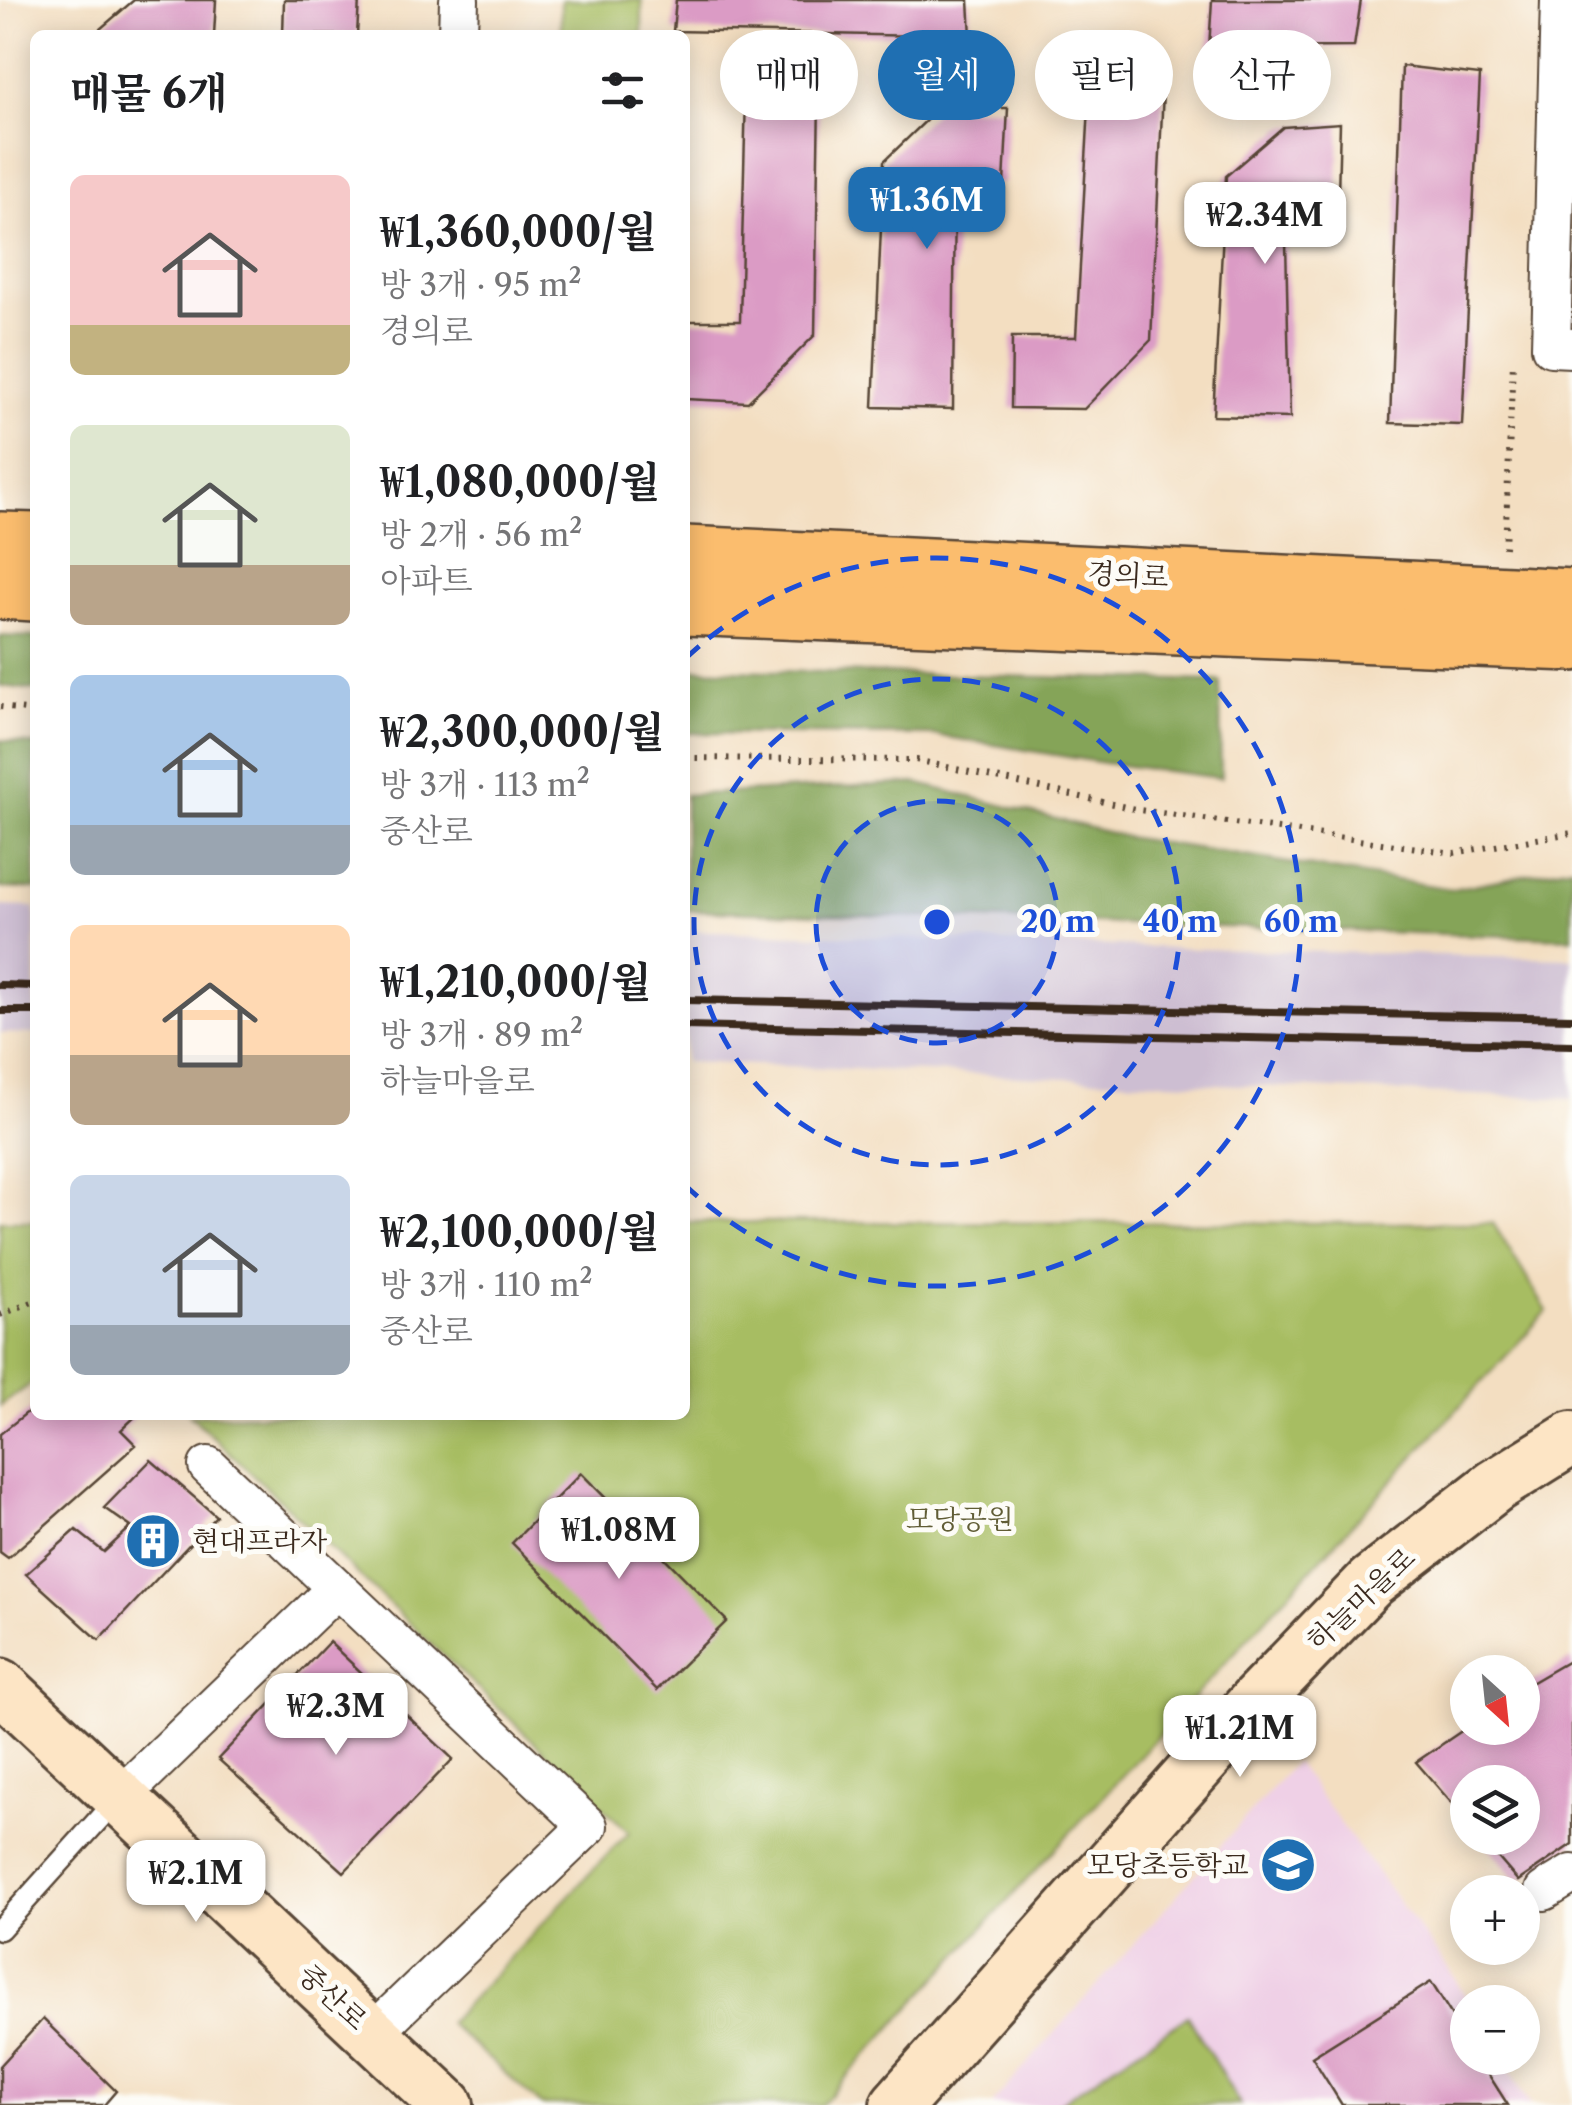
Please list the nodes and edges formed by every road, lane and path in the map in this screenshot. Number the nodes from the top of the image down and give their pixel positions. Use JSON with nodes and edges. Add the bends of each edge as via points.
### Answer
{"nodes":[{"id":1,"x":459,"y":0,"type":"edge"},
{"id":2,"x":1560,"y":0,"type":"edge"},
{"id":3,"x":458,"y":30,"type":"edge"},
{"id":4,"x":1565,"y":86,"type":"edge"},
{"id":5,"x":1561,"y":347,"type":"edge"},
{"id":6,"x":0,"y":540,"type":"edge"},
{"id":7,"x":30,"y":541,"type":"edge"},
{"id":8,"x":690,"y":554,"type":"edge"},
{"id":9,"x":0,"y":592,"type":"edge"},
{"id":10,"x":30,"y":593,"type":"edge"},
{"id":11,"x":1572,"y":596,"type":"edge"},
{"id":12,"x":690,"y":607,"type":"edge"},
{"id":13,"x":1572,"y":643,"type":"edge"},
{"id":14,"x":0,"y":706,"type":"edge"},
{"id":15,"x":30,"y":711,"type":"edge"},
{"id":16,"x":690,"y":758,"type":"edge"},
{"id":17,"x":1572,"y":833,"type":"edge"},
{"id":18,"x":30,"y":1303,"type":"edge"},
{"id":19,"x":0,"y":1316,"type":"edge"},
{"id":20,"x":1572,"y":1438,"type":"edge"},
{"id":21,"x":208,"y":1466,"type":"dead end"},
{"id":22,"x":338,"y":1588,"type":"junction"},
{"id":23,"x":0,"y":1684,"type":"edge"},
{"id":24,"x":120,"y":1797,"type":"junction"},
{"id":25,"x":0,"y":1929,"type":"edge"},
{"id":26,"x":372,"y":2034,"type":"junction"},
{"id":27,"x":447,"y":2105,"type":"edge"},
{"id":28,"x":898,"y":2105,"type":"edge"}],
"edges":[{"from":1,"to":3,"type":"street"},
{"from":2,"to":4,"type":"street"},
{"from":4,"to":5,"type":"street"},
{"from":6,"to":7,"type":"main road"},
{"from":8,"to":11,"type":"main road","name":"경의로"},
{"from":9,"to":10,"type":"main road"},
{"from":12,"to":13,"type":"main road","name":"경의로"},
{"from":14,"to":15,"type":"path"},
{"from":16,"to":17,"type":"path","via":[[916,760],[1139,810],[1454,853]]},
{"from":18,"to":19,"type":"path"},
{"from":20,"to":28,"type":"main road","name":"하늘마을로","via":[[1495,1486],[1371,1582],[1255,1702]]},
{"from":21,"to":22,"type":"street"},
{"from":22,"to":24,"type":"street"},
{"from":22,"to":26,"type":"street","via":[[588,1826]]},
{"from":23,"to":24,"type":"main road","name":"중산로"},
{"from":24,"to":25,"type":"lane"},
{"from":24,"to":26,"type":"main road","name":"중산로"},
{"from":26,"to":27,"type":"main road","name":"중산로"}]}
